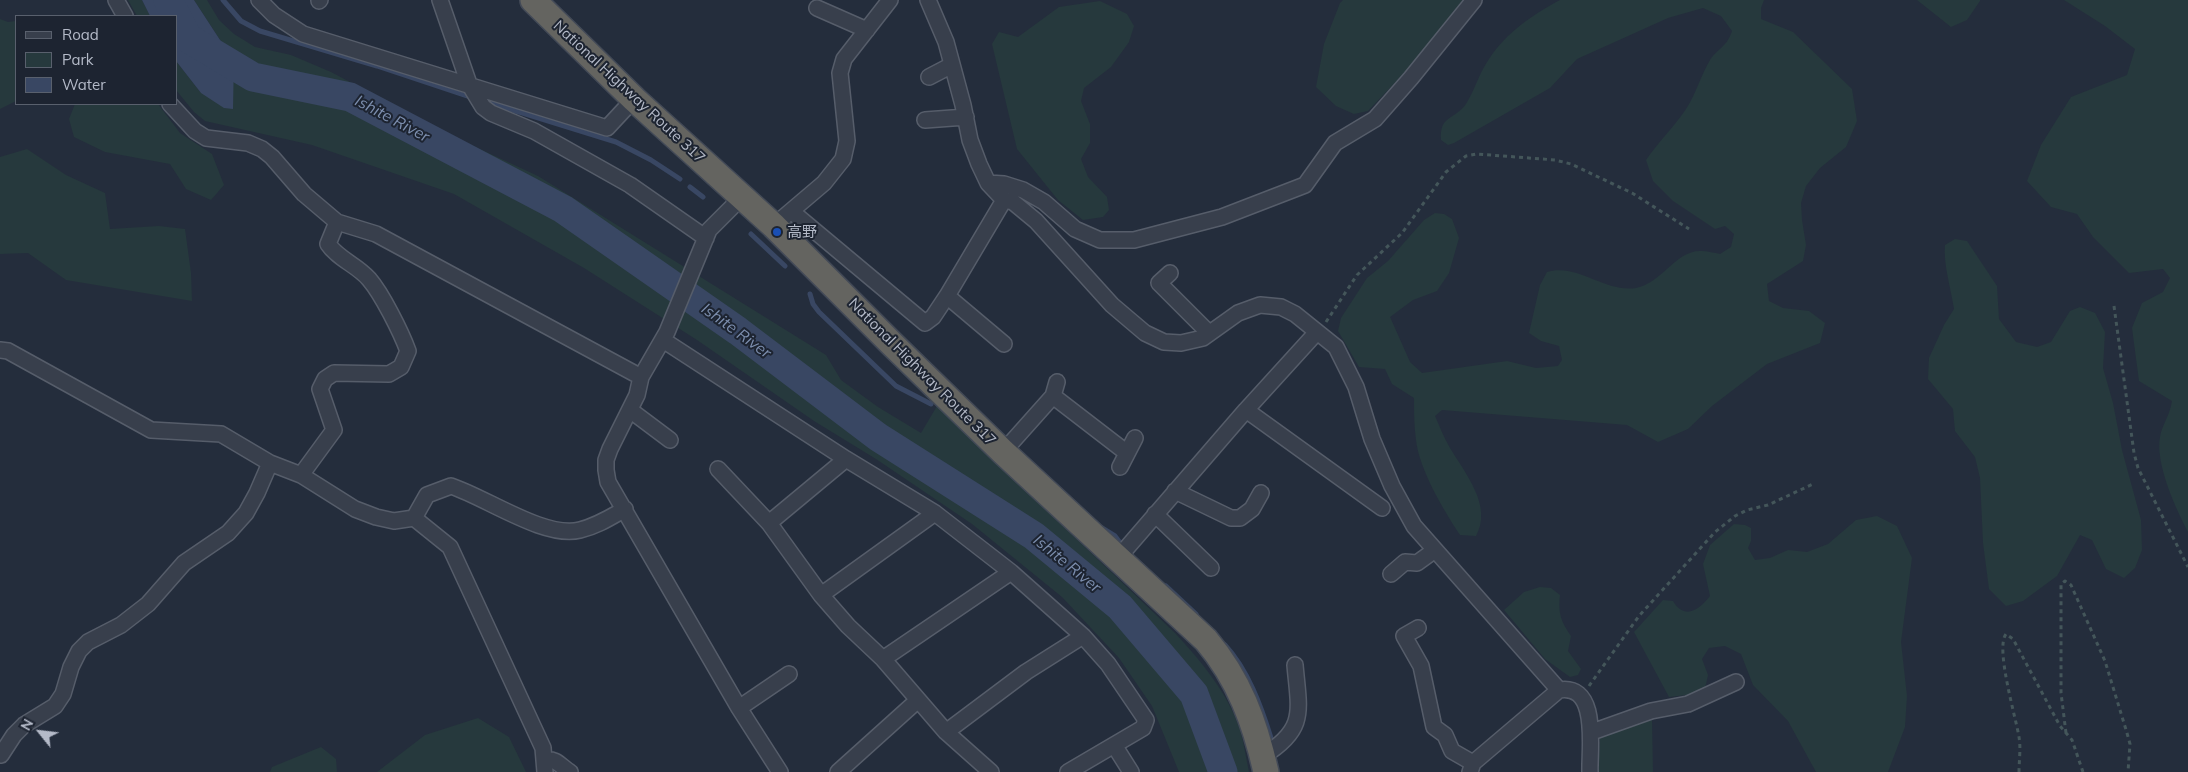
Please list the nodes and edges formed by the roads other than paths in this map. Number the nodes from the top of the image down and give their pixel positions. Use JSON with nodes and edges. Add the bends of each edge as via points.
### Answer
{"nodes":[{"id":1,"x":116,"y":0,"type":"edge"},
{"id":2,"x":260,"y":0,"type":"edge"},
{"id":3,"x":440,"y":0,"type":"edge"},
{"id":4,"x":533,"y":0,"type":"edge"},
{"id":5,"x":890,"y":0,"type":"edge"},
{"id":6,"x":928,"y":0,"type":"edge"},
{"id":7,"x":1474,"y":0,"type":"edge"},
{"id":8,"x":817,"y":8,"type":"dead end"},
{"id":9,"x":124,"y":15,"type":"edge"},
{"id":10,"x":867,"y":30,"type":"junction"},
{"id":11,"x":952,"y":65,"type":"junction"},
{"id":12,"x":929,"y":77,"type":"dead end"},
{"id":13,"x":469,"y":84,"type":"junction"},
{"id":14,"x":634,"y":99,"type":"junction"},
{"id":15,"x":171,"y":105,"type":"edge"},
{"id":16,"x":966,"y":117,"type":"junction"},
{"id":17,"x":926,"y":120,"type":"dead end"},
{"id":18,"x":988,"y":183,"type":"junction"},
{"id":19,"x":742,"y":197,"type":"junction"},
{"id":20,"x":1004,"y":200,"type":"junction"},
{"id":21,"x":783,"y":218,"type":"junction"},
{"id":22,"x":337,"y":222,"type":"junction"},
{"id":23,"x":706,"y":238,"type":"junction"},
{"id":24,"x":1170,"y":273,"type":"dead end"},
{"id":25,"x":947,"y":296,"type":"junction"},
{"id":26,"x":1317,"y":332,"type":"junction"},
{"id":27,"x":1209,"y":333,"type":"junction"},
{"id":28,"x":665,"y":336,"type":"junction"},
{"id":29,"x":1004,"y":344,"type":"dead end"},
{"id":30,"x":0,"y":350,"type":"edge"},
{"id":31,"x":641,"y":378,"type":"junction"},
{"id":32,"x":630,"y":410,"type":"junction"},
{"id":33,"x":1246,"y":410,"type":"junction"},
{"id":34,"x":1135,"y":438,"type":"dead end"},
{"id":35,"x":670,"y":440,"type":"dead end"},
{"id":36,"x":1003,"y":452,"type":"junction"},
{"id":37,"x":1127,"y":453,"type":"junction"},
{"id":38,"x":846,"y":459,"type":"junction"},
{"id":39,"x":270,"y":464,"type":"junction"},
{"id":40,"x":1120,"y":467,"type":"dead end"},
{"id":41,"x":718,"y":469,"type":"dead end"},
{"id":42,"x":301,"y":475,"type":"junction"},
{"id":43,"x":1175,"y":492,"type":"junction"},
{"id":44,"x":1261,"y":493,"type":"dead end"},
{"id":45,"x":1382,"y":508,"type":"dead end"},
{"id":46,"x":626,"y":509,"type":"junction"},
{"id":47,"x":935,"y":513,"type":"junction"},
{"id":48,"x":1155,"y":514,"type":"junction"},
{"id":49,"x":414,"y":518,"type":"junction"},
{"id":50,"x":768,"y":523,"type":"junction"},
{"id":51,"x":1435,"y":550,"type":"junction"},
{"id":52,"x":1118,"y":558,"type":"junction"},
{"id":53,"x":1211,"y":568,"type":"dead end"},
{"id":54,"x":1011,"y":572,"type":"junction"},
{"id":55,"x":1391,"y":574,"type":"dead end"},
{"id":56,"x":821,"y":595,"type":"junction"},
{"id":57,"x":1418,"y":628,"type":"dead end"},
{"id":58,"x":1083,"y":636,"type":"junction"},
{"id":59,"x":883,"y":659,"type":"junction"},
{"id":60,"x":1295,"y":665,"type":"dead end"},
{"id":61,"x":789,"y":674,"type":"dead end"},
{"id":62,"x":1736,"y":682,"type":"dead end"},
{"id":63,"x":1559,"y":690,"type":"junction"},
{"id":64,"x":918,"y":700,"type":"junction"},
{"id":65,"x":740,"y":708,"type":"junction"},
{"id":66,"x":946,"y":732,"type":"junction"},
{"id":67,"x":1592,"y":732,"type":"junction"},
{"id":68,"x":1114,"y":745,"type":"junction"},
{"id":69,"x":1,"y":755,"type":"dead end"},
{"id":70,"x":1264,"y":764,"type":"edge"},
{"id":71,"x":545,"y":766,"type":"edge"},
{"id":72,"x":1471,"y":768,"type":"edge"},
{"id":73,"x":570,"y":772,"type":"edge"},
{"id":74,"x":780,"y":772,"type":"edge"},
{"id":75,"x":838,"y":772,"type":"edge"},
{"id":76,"x":991,"y":772,"type":"edge"},
{"id":77,"x":1068,"y":772,"type":"edge"},
{"id":78,"x":1131,"y":772,"type":"edge"},
{"id":79,"x":1590,"y":772,"type":"edge"}],
"edges":[{"from":1,"to":9,"type":"street"},
{"from":2,"to":13,"type":"street","via":[[274,16],[303,34]]},
{"from":3,"to":13,"type":"street"},
{"from":4,"to":14,"type":"highway","name":"National Highway Route 317"},
{"from":5,"to":10,"type":"street"},
{"from":6,"to":11,"type":"street"},
{"from":7,"to":18,"type":"street","via":[[1375,119],[1335,143],[1304,185],[1222,217],[1134,240],[1100,240],[1075,229],[1044,202],[1023,190]]},
{"from":8,"to":10,"type":"street"},
{"from":10,"to":21,"type":"street","via":[[844,59],[840,73],[847,141],[843,159],[824,183]]},
{"from":11,"to":12,"type":"street"},
{"from":11,"to":16,"type":"street"},
{"from":13,"to":14,"type":"street","via":[[606,128]]},
{"from":13,"to":23,"type":"street","via":[[483,107],[491,113],[534,131],[630,185]]},
{"from":14,"to":19,"type":"highway","name":"National Highway Route 317"},
{"from":15,"to":22,"type":"street","via":[[206,138],[248,143],[262,149],[304,194]]},
{"from":16,"to":17,"type":"street"},
{"from":16,"to":18,"type":"street","via":[[970,140]]},
{"from":18,"to":20,"type":"street"},
{"from":19,"to":21,"type":"highway","name":"National Highway Route 317"},
{"from":19,"to":23,"type":"street","via":[[709,230]]},
{"from":20,"to":25,"type":"street"},
{"from":20,"to":27,"type":"street","via":[[1013,202],[1036,221],[1112,305],[1145,333],[1164,342],[1181,343],[1203,338]]},
{"from":21,"to":25,"type":"street","via":[[925,323]]},
{"from":21,"to":36,"type":"highway","name":"National Highway Route 317","via":[[891,343]]},
{"from":22,"to":31,"type":"street","via":[[376,234]]},
{"from":22,"to":42,"type":"street","via":[[328,244],[334,253],[370,280],[408,351],[401,367],[389,374],[334,373],[324,379],[320,389],[334,430]]},
{"from":23,"to":28,"type":"street"},
{"from":24,"to":27,"type":"street","via":[[1159,283]]},
{"from":25,"to":29,"type":"street"},
{"from":26,"to":27,"type":"street","via":[[1281,307],[1260,306],[1238,314]]},
{"from":26,"to":33,"type":"street"},
{"from":26,"to":51,"type":"street","via":[[1336,347],[1347,367],[1392,486],[1414,526]]},
{"from":28,"to":31,"type":"street"},
{"from":28,"to":38,"type":"street"},
{"from":30,"to":39,"type":"street","via":[[8,351],[151,430],[221,434]]},
{"from":31,"to":32,"type":"street"},
{"from":32,"to":35,"type":"street"},
{"from":32,"to":46,"type":"street","via":[[606,460],[608,482]]},
{"from":33,"to":43,"type":"street"},
{"from":33,"to":45,"type":"street"},
{"from":34,"to":37,"type":"street"},
{"from":36,"to":37,"type":"street","via":[[1055,389]]},
{"from":36,"to":52,"type":"highway","name":"National Highway Route 317"},
{"from":37,"to":40,"type":"street"},
{"from":38,"to":47,"type":"street"},
{"from":38,"to":50,"type":"street"},
{"from":39,"to":42,"type":"street"},
{"from":39,"to":69,"type":"street","via":[[249,506],[228,533],[184,563],[148,604],[121,625],[88,642],[79,651],[63,694],[55,706],[24,725]]},
{"from":41,"to":50,"type":"street"},
{"from":42,"to":49,"type":"street","via":[[354,509],[394,521]]},
{"from":43,"to":44,"type":"street","via":[[1231,518],[1240,518],[1252,509]]},
{"from":43,"to":48,"type":"street"},
{"from":46,"to":49,"type":"street","via":[[597,525],[559,532],[451,486],[427,494]]},
{"from":46,"to":65,"type":"street"},
{"from":47,"to":54,"type":"street"},
{"from":47,"to":56,"type":"street"},
{"from":48,"to":52,"type":"street"},
{"from":48,"to":53,"type":"street"},
{"from":49,"to":71,"type":"street","via":[[450,547],[536,733]]},
{"from":50,"to":56,"type":"street"},
{"from":51,"to":55,"type":"street","via":[[1416,563],[1405,562]]},
{"from":51,"to":63,"type":"street"},
{"from":52,"to":70,"type":"highway","name":"National Highway Route 317","via":[[1189,623],[1222,660],[1246,704]]},
{"from":54,"to":58,"type":"street"},
{"from":54,"to":59,"type":"street"},
{"from":56,"to":59,"type":"street"},
{"from":57,"to":72,"type":"street","via":[[1404,636],[1421,666],[1434,727],[1445,735],[1452,751]]},
{"from":58,"to":66,"type":"street","via":[[1026,672]]},
{"from":58,"to":68,"type":"street","via":[[1108,664],[1146,720],[1143,728]]},
{"from":59,"to":64,"type":"street"},
{"from":60,"to":70,"type":"street","via":[[1299,715],[1294,729]]},
{"from":61,"to":65,"type":"street"},
{"from":62,"to":67,"type":"street","via":[[1688,704],[1651,711]]},
{"from":63,"to":67,"type":"street","via":[[1567,689],[1580,696],[1587,709]]},
{"from":63,"to":72,"type":"street"},
{"from":64,"to":66,"type":"street"},
{"from":64,"to":75,"type":"street"},
{"from":65,"to":74,"type":"street"},
{"from":66,"to":76,"type":"street"},
{"from":67,"to":79,"type":"street"},
{"from":68,"to":77,"type":"street"},
{"from":68,"to":78,"type":"street"},
{"from":71,"to":73,"type":"street","via":[[551,759]]}]}
